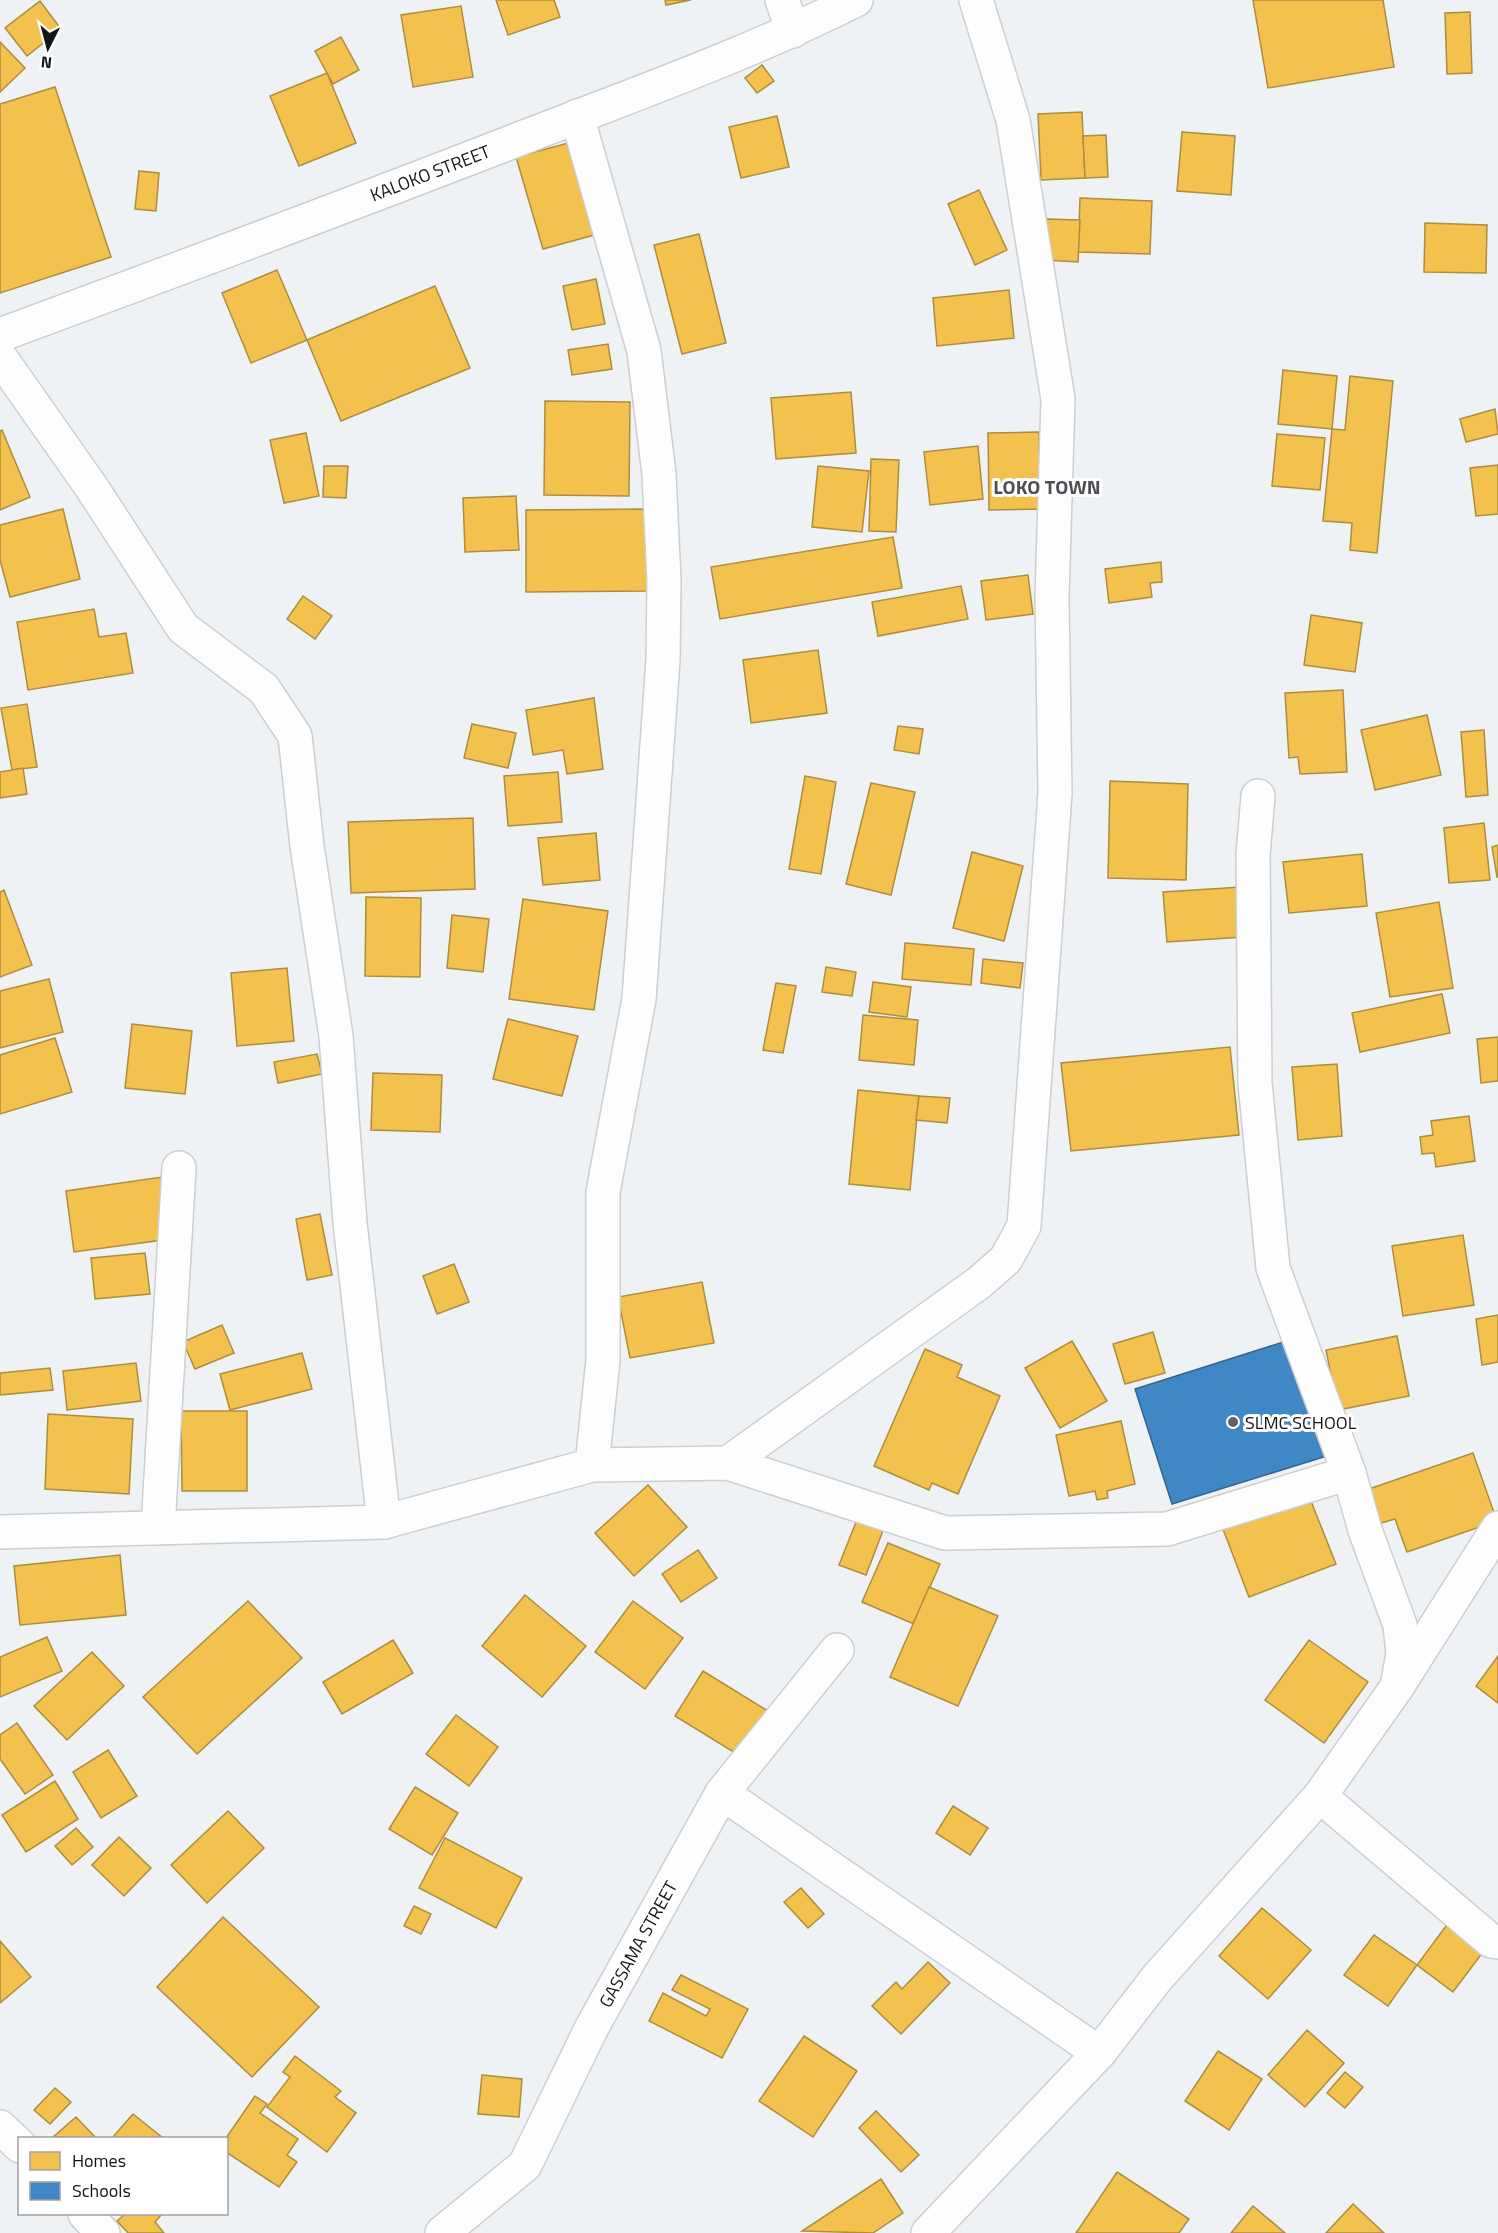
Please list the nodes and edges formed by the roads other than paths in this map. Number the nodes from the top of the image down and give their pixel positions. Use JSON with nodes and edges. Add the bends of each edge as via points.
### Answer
{"nodes":[{"id":1,"x":782,"y":0,"type":"edge"},
{"id":2,"x":856,"y":0,"type":"edge"},
{"id":3,"x":976,"y":0,"type":"edge"},
{"id":4,"x":793,"y":31,"type":"junction"},
{"id":5,"x":577,"y":116,"type":"junction"},
{"id":6,"x":0,"y":335,"type":"edge"},
{"id":7,"x":0,"y":357,"type":"edge"},
{"id":8,"x":1258,"y":796,"type":"dead end"},
{"id":9,"x":179,"y":1168,"type":"dead end"},
{"id":10,"x":728,"y":1463,"type":"junction"},
{"id":11,"x":591,"y":1465,"type":"junction"},
{"id":12,"x":1349,"y":1473,"type":"junction"},
{"id":13,"x":384,"y":1522,"type":"junction"},
{"id":14,"x":158,"y":1528,"type":"junction"},
{"id":15,"x":1498,"y":1528,"type":"edge"},
{"id":16,"x":0,"y":1532,"type":"edge"},
{"id":17,"x":837,"y":1650,"type":"dead end"},
{"id":18,"x":1397,"y":1687,"type":"junction"},
{"id":19,"x":722,"y":1793,"type":"junction"},
{"id":20,"x":1320,"y":1796,"type":"junction"},
{"id":21,"x":1498,"y":1942,"type":"edge"},
{"id":22,"x":1099,"y":2053,"type":"junction"},
{"id":23,"x":0,"y":2127,"type":"edge"},
{"id":24,"x":18,"y":2144,"type":"edge"},
{"id":25,"x":442,"y":2233,"type":"edge"},
{"id":26,"x":928,"y":2233,"type":"edge"}],
"edges":[{"from":1,"to":4,"type":"street"},
{"from":2,"to":4,"type":"street","name":"KALOKO STREET"},
{"from":3,"to":10,"type":"street","via":[[1013,120],[1058,399],[1052,597],[1055,793],[1023,1226],[1006,1259],[980,1282]]},
{"from":4,"to":5,"type":"street","name":"KALOKO STREET"},
{"from":5,"to":6,"type":"street","name":"KALOKO STREET","via":[[283,231]]},
{"from":5,"to":11,"type":"street","via":[[645,351],[659,474],[664,580],[663,660],[639,999],[603,1192],[603,1360]]},
{"from":7,"to":13,"type":"street","via":[[183,628],[264,689],[295,736],[307,846],[336,1036],[350,1223]]},
{"from":8,"to":12,"type":"street","via":[[1253,855],[1255,1083],[1273,1268]]},
{"from":9,"to":14,"type":"street"},
{"from":10,"to":11,"type":"street"},
{"from":10,"to":12,"type":"street","via":[[945,1533],[1167,1528]]},
{"from":11,"to":13,"type":"street"},
{"from":12,"to":18,"type":"street","via":[[1400,1625],[1403,1654]]},
{"from":13,"to":14,"type":"street"},
{"from":14,"to":16,"type":"street"},
{"from":15,"to":18,"type":"street"},
{"from":17,"to":19,"type":"street","name":"GASSAMA STREET"},
{"from":18,"to":20,"type":"street"},
{"from":19,"to":22,"type":"street"},
{"from":19,"to":25,"type":"street","name":"GASSAMA STREET","via":[[591,2029],[525,2165]]},
{"from":20,"to":21,"type":"street","via":[[1491,1941]]},
{"from":20,"to":22,"type":"street","via":[[1157,1977]]},
{"from":22,"to":26,"type":"street"},
{"from":23,"to":24,"type":"street"}]}
